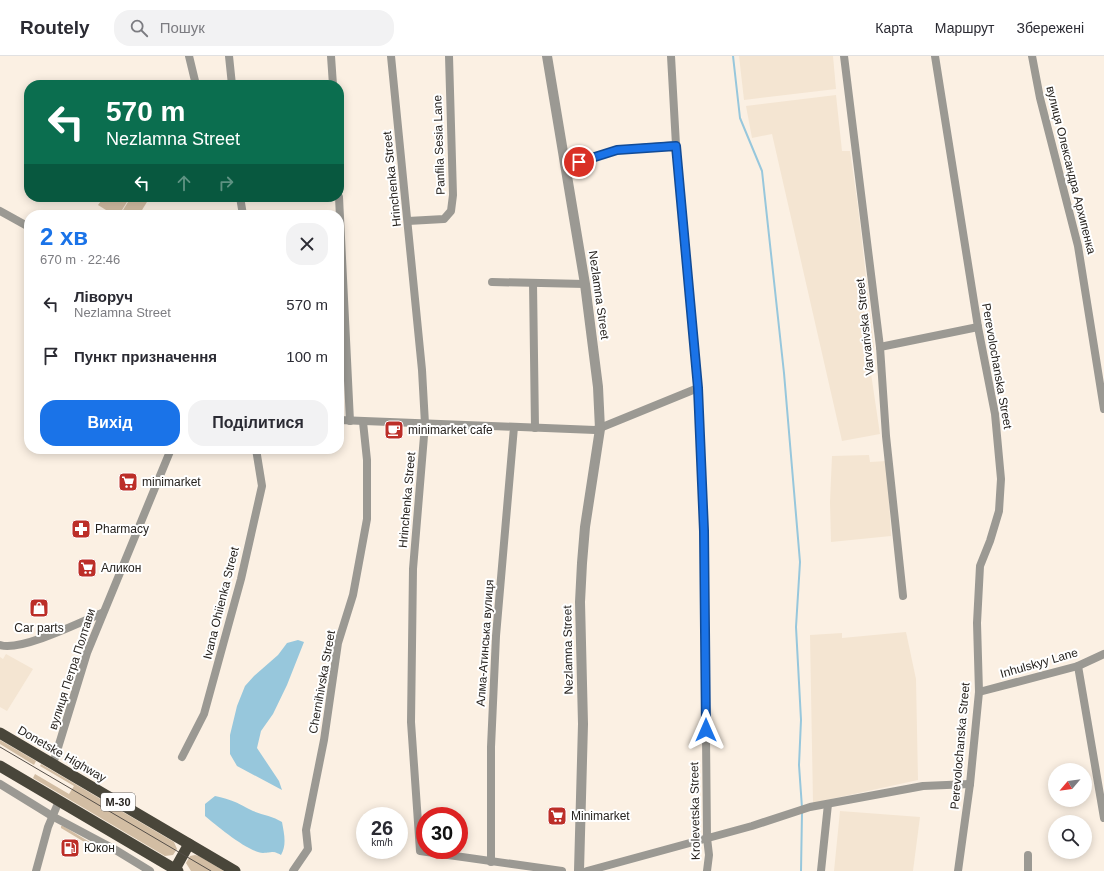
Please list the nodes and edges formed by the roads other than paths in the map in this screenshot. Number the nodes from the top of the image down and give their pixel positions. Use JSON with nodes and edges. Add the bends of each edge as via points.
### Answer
{"nodes":[{"id":1,"x":189,"y":56,"type":"edge"},
{"id":2,"x":229,"y":56,"type":"edge"},
{"id":3,"x":331,"y":56,"type":"edge"},
{"id":4,"x":391,"y":56,"type":"edge"},
{"id":5,"x":449,"y":56,"type":"edge"},
{"id":6,"x":547,"y":56,"type":"edge"},
{"id":7,"x":671,"y":56,"type":"edge"},
{"id":8,"x":844,"y":56,"type":"edge"},
{"id":9,"x":936,"y":56,"type":"edge"},
{"id":10,"x":1032,"y":56,"type":"edge"},
{"id":11,"x":195,"y":80,"type":"edge"},
{"id":12,"x":231,"y":80,"type":"edge"},
{"id":13,"x":333,"y":80,"type":"edge"},
{"id":14,"x":676,"y":146,"type":"junction"},
{"id":15,"x":566,"y":165,"type":"junction"},
{"id":16,"x":0,"y":211,"type":"edge"},
{"id":17,"x":408,"y":221,"type":"junction"},
{"id":18,"x":24,"y":225,"type":"edge"},
{"id":19,"x":492,"y":282,"type":"dead end"},
{"id":20,"x":533,"y":283,"type":"junction"},
{"id":21,"x":585,"y":284,"type":"junction"},
{"id":22,"x":344,"y":299,"type":"edge"},
{"id":23,"x":978,"y":327,"type":"junction"},
{"id":24,"x":880,"y":347,"type":"junction"},
{"id":25,"x":698,"y":388,"type":"junction"},
{"id":26,"x":1104,"y":409,"type":"edge"},
{"id":27,"x":344,"y":420,"type":"edge"},
{"id":28,"x":350,"y":421,"type":"junction"},
{"id":29,"x":363,"y":422,"type":"junction"},
{"id":30,"x":425,"y":424,"type":"junction"},
{"id":31,"x":514,"y":427,"type":"junction"},
{"id":32,"x":535,"y":428,"type":"junction"},
{"id":33,"x":600,"y":429,"type":"junction"},
{"id":34,"x":169,"y":454,"type":"edge"},
{"id":35,"x":257,"y":454,"type":"edge"},
{"id":36,"x":904,"y":596,"type":"dead end"},
{"id":37,"x":102,"y":613,"type":"junction"},
{"id":38,"x":0,"y":645,"type":"edge"},
{"id":39,"x":1104,"y":654,"type":"edge"},
{"id":40,"x":1078,"y":666,"type":"junction"},
{"id":41,"x":979,"y":692,"type":"junction"},
{"id":42,"x":0,"y":733,"type":"edge"},
{"id":43,"x":182,"y":757,"type":"dead end"},
{"id":44,"x":53,"y":764,"type":"junction"},
{"id":45,"x":0,"y":766,"type":"edge"},
{"id":46,"x":0,"y":784,"type":"edge"},
{"id":47,"x":970,"y":784,"type":"junction"},
{"id":48,"x":60,"y":801,"type":"junction"},
{"id":49,"x":828,"y":804,"type":"junction"},
{"id":50,"x":52,"y":816,"type":"junction"},
{"id":51,"x":1104,"y":818,"type":"edge"},
{"id":52,"x":707,"y":838,"type":"junction"},
{"id":53,"x":189,"y":844,"type":"junction"},
{"id":54,"x":1028,"y":856,"type":"dead end"},
{"id":55,"x":491,"y":862,"type":"junction"},
{"id":56,"x":177,"y":870,"type":"edge"},
{"id":57,"x":36,"y":871,"type":"edge"},
{"id":58,"x":150,"y":871,"type":"edge"},
{"id":59,"x":235,"y":871,"type":"edge"},
{"id":60,"x":293,"y":871,"type":"edge"},
{"id":61,"x":562,"y":871,"type":"edge"},
{"id":62,"x":580,"y":871,"type":"edge"},
{"id":63,"x":587,"y":871,"type":"edge"},
{"id":64,"x":707,"y":871,"type":"edge"},
{"id":65,"x":821,"y":871,"type":"edge"},
{"id":66,"x":958,"y":871,"type":"edge"},
{"id":67,"x":1028,"y":871,"type":"edge"}],
"edges":[{"from":1,"to":11,"type":"street"},
{"from":2,"to":12,"type":"street"},
{"from":3,"to":13,"type":"street"},
{"from":4,"to":17,"type":"street","name":"Hrinchenka Street"},
{"from":5,"to":17,"type":"street","name":"Panfila Sesia Lane","via":[[453,195],[451,211],[444,219]]},
{"from":6,"to":15,"type":"street","name":"Nezlamna Street"},
{"from":7,"to":14,"type":"street","name":"Krolevetska Street"},
{"from":8,"to":24,"type":"street","name":"Varvarivska Street"},
{"from":9,"to":23,"type":"street","name":"Perevolochanska Street"},
{"from":10,"to":26,"type":"street","name":"вулиця Олександра Архипенка","via":[[1040,98],[1078,246]]},
{"from":14,"to":15,"type":"street","via":[[617,150]]},
{"from":14,"to":25,"type":"street","name":"Krolevetska Street"},
{"from":15,"to":21,"type":"street","name":"Nezlamna Street"},
{"from":16,"to":18,"type":"street"},
{"from":17,"to":30,"type":"street","name":"Hrinchenka Street"},
{"from":19,"to":20,"type":"street"},
{"from":20,"to":21,"type":"street"},
{"from":20,"to":32,"type":"street"},
{"from":21,"to":33,"type":"street","name":"Nezlamna Street","via":[[598,387]]},
{"from":22,"to":28,"type":"street"},
{"from":23,"to":24,"type":"street"},
{"from":23,"to":41,"type":"street","name":"Perevolochanska Street","via":[[995,414],[1001,479],[999,511],[980,566],[977,623]]},
{"from":24,"to":36,"type":"street","name":"Varvarivska Street","via":[[886,436]]},
{"from":25,"to":33,"type":"street"},
{"from":25,"to":52,"type":"street","name":"Krolevetska Street","via":[[704,531]]},
{"from":27,"to":28,"type":"street"},
{"from":28,"to":29,"type":"street"},
{"from":29,"to":30,"type":"street"},
{"from":29,"to":60,"type":"street","name":"Chernihivska Street","via":[[368,479],[364,544],[353,595],[338,643],[324,740],[306,830],[308,849]]},
{"from":30,"to":31,"type":"street"},
{"from":30,"to":55,"type":"street","name":"Hrinchenka Street","via":[[413,569],[411,722],[420,851]]},
{"from":31,"to":32,"type":"street"},
{"from":31,"to":55,"type":"street","name":"Алма-Атинська вулиця","via":[[496,636],[491,747]]},
{"from":32,"to":33,"type":"street"},
{"from":33,"to":62,"type":"street","name":"Nezlamna Street","via":[[581,570],[584,724]]},
{"from":34,"to":37,"type":"street","name":"вулиця Петра Полтави"},
{"from":35,"to":43,"type":"street","name":"Ivana Ohiienka Street","via":[[262,486],[241,579],[204,714]]},
{"from":37,"to":38,"type":"street","via":[[54,634],[20,645]]},
{"from":37,"to":44,"type":"street","name":"вулиця Петра Полтави"},
{"from":39,"to":40,"type":"street","name":"Inhulskyy Lane"},
{"from":40,"to":41,"type":"street","name":"Inhulskyy Lane"},
{"from":40,"to":51,"type":"street"},
{"from":41,"to":47,"type":"street","name":"Perevolochanska Street"},
{"from":42,"to":44,"type":"highway","name":"Donetske Highway","number":"М-30"},
{"from":44,"to":53,"type":"highway","name":"Donetske Highway","number":"М-30"},
{"from":45,"to":48,"type":"highway","number":"М-30"},
{"from":46,"to":50,"type":"street"},
{"from":47,"to":49,"type":"street","via":[[923,786]]},
{"from":47,"to":66,"type":"street","name":"Perevolochanska Street"},
{"from":48,"to":50,"type":"street"},
{"from":48,"to":56,"type":"highway","number":"М-30"},
{"from":49,"to":52,"type":"street"},
{"from":49,"to":65,"type":"street"},
{"from":50,"to":57,"type":"street"},
{"from":50,"to":58,"type":"street"},
{"from":52,"to":63,"type":"street"},
{"from":52,"to":64,"type":"street","name":"Krolevetska Street"},
{"from":53,"to":56,"type":"highway"},
{"from":53,"to":59,"type":"highway","name":"Donetske Highway","number":"М-30"},
{"from":54,"to":67,"type":"street"},
{"from":55,"to":61,"type":"street"}]}
